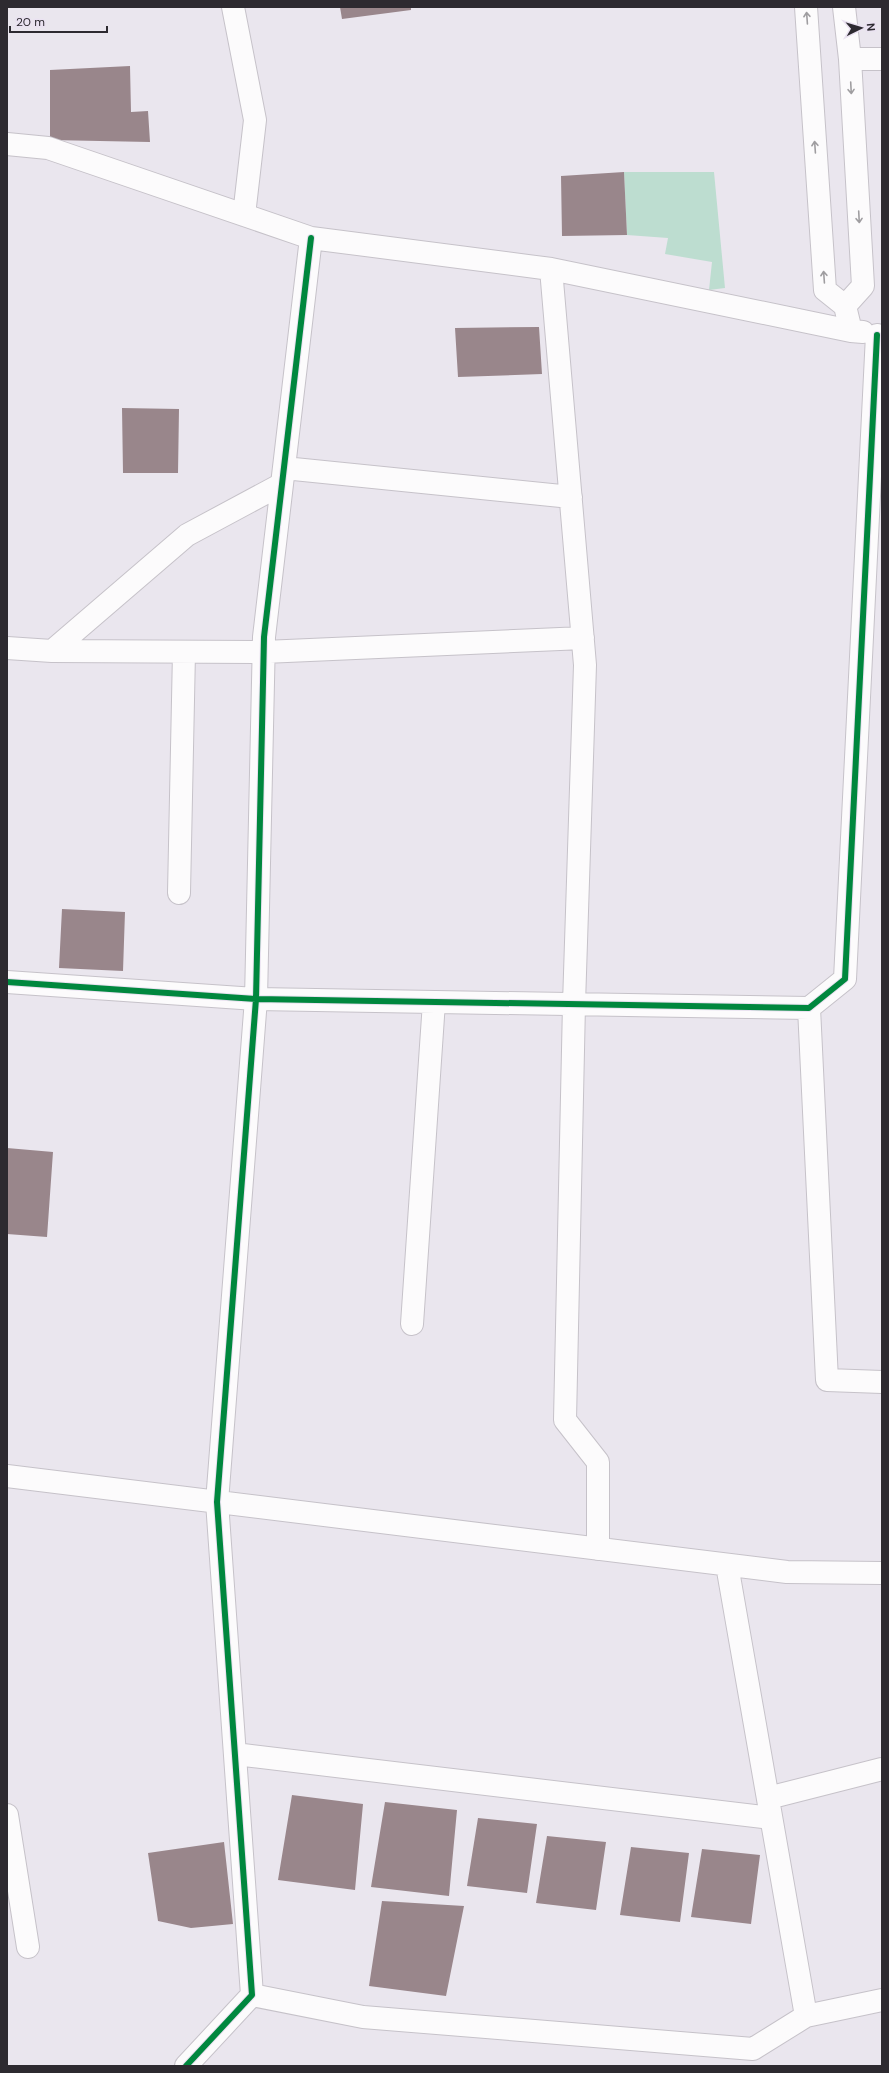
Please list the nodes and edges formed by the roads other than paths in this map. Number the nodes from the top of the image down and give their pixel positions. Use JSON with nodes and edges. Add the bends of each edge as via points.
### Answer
{"nodes":[{"id":1,"x":233,"y":7,"type":"edge"},
{"id":2,"x":806,"y":7,"type":"edge"},
{"id":3,"x":844,"y":7,"type":"edge"},
{"id":4,"x":850,"y":59,"type":"junction"},
{"id":5,"x":882,"y":59,"type":"edge"},
{"id":6,"x":7,"y":144,"type":"edge"},
{"id":7,"x":244,"y":215,"type":"junction"},
{"id":8,"x":311,"y":238,"type":"junction"},
{"id":9,"x":551,"y":269,"type":"junction"},
{"id":10,"x":846,"y":306,"type":"junction"},
{"id":11,"x":851,"y":331,"type":"junction"},
{"id":12,"x":880,"y":335,"type":"edge"},
{"id":13,"x":283,"y":476,"type":"junction"},
{"id":14,"x":571,"y":497,"type":"junction"},
{"id":15,"x":583,"y":638,"type":"junction"},
{"id":16,"x":7,"y":648,"type":"edge"},
{"id":17,"x":52,"y":652,"type":"junction"},
{"id":18,"x":184,"y":652,"type":"junction"},
{"id":19,"x":264,"y":652,"type":"junction"},
{"id":20,"x":179,"y":893,"type":"dead end"},
{"id":21,"x":7,"y":982,"type":"edge"},
{"id":22,"x":256,"y":999,"type":"junction"},
{"id":23,"x":434,"y":1002,"type":"junction"},
{"id":24,"x":574,"y":1004,"type":"junction"},
{"id":25,"x":809,"y":1008,"type":"junction"},
{"id":26,"x":412,"y":1324,"type":"dead end"},
{"id":27,"x":882,"y":1382,"type":"edge"},
{"id":28,"x":7,"y":1476,"type":"edge"},
{"id":29,"x":217,"y":1502,"type":"junction"},
{"id":30,"x":598,"y":1549,"type":"junction"},
{"id":31,"x":728,"y":1565,"type":"junction"},
{"id":32,"x":882,"y":1573,"type":"edge"},
{"id":33,"x":235,"y":1754,"type":"junction"},
{"id":34,"x":882,"y":1769,"type":"edge"},
{"id":35,"x":769,"y":1808,"type":"junction"},
{"id":36,"x":7,"y":1815,"type":"edge"},
{"id":37,"x":28,"y":1947,"type":"dead end"},
{"id":38,"x":252,"y":1995,"type":"junction"},
{"id":39,"x":882,"y":2000,"type":"edge"},
{"id":40,"x":806,"y":2016,"type":"junction"},
{"id":41,"x":186,"y":2066,"type":"edge"}],
"edges":[{"from":1,"to":7,"type":"street","via":[[255,120]]},
{"from":10,"to":2,"type":"street","one_way":true,"via":[[825,290]]},
{"from":3,"to":4,"type":"street"},
{"from":4,"to":5,"type":"street"},
{"from":4,"to":10,"type":"street","one_way":true,"via":[[863,286]]},
{"from":6,"to":7,"type":"street","via":[[48,148]]},
{"from":7,"to":8,"type":"street"},
{"from":8,"to":9,"type":"street"},
{"from":8,"to":13,"type":"street"},
{"from":9,"to":11,"type":"street"},
{"from":9,"to":14,"type":"street"},
{"from":10,"to":11,"type":"street"},
{"from":11,"to":12,"type":"street"},
{"from":12,"to":25,"type":"street","via":[[845,979]]},
{"from":13,"to":14,"type":"street"},
{"from":13,"to":17,"type":"street","via":[[187,535]]},
{"from":13,"to":19,"type":"street"},
{"from":14,"to":15,"type":"street"},
{"from":15,"to":19,"type":"street"},
{"from":15,"to":24,"type":"street","via":[[585,665]]},
{"from":16,"to":17,"type":"street"},
{"from":17,"to":18,"type":"street"},
{"from":18,"to":19,"type":"street"},
{"from":18,"to":20,"type":"street"},
{"from":19,"to":22,"type":"street"},
{"from":21,"to":22,"type":"street"},
{"from":22,"to":23,"type":"street"},
{"from":22,"to":29,"type":"street"},
{"from":23,"to":24,"type":"street"},
{"from":23,"to":26,"type":"street"},
{"from":24,"to":25,"type":"street"},
{"from":24,"to":30,"type":"street","via":[[565,1420],[598,1462]]},
{"from":25,"to":27,"type":"street","via":[[827,1380]]},
{"from":28,"to":29,"type":"street"},
{"from":29,"to":30,"type":"street"},
{"from":29,"to":33,"type":"street"},
{"from":30,"to":31,"type":"street"},
{"from":31,"to":32,"type":"street","via":[[787,1572]]},
{"from":31,"to":35,"type":"street"},
{"from":33,"to":35,"type":"street"},
{"from":33,"to":38,"type":"street"},
{"from":34,"to":35,"type":"street"},
{"from":35,"to":40,"type":"street"},
{"from":36,"to":37,"type":"street"},
{"from":38,"to":40,"type":"street","via":[[363,2017],[753,2049]]},
{"from":38,"to":41,"type":"street"},
{"from":39,"to":40,"type":"street"}]}
